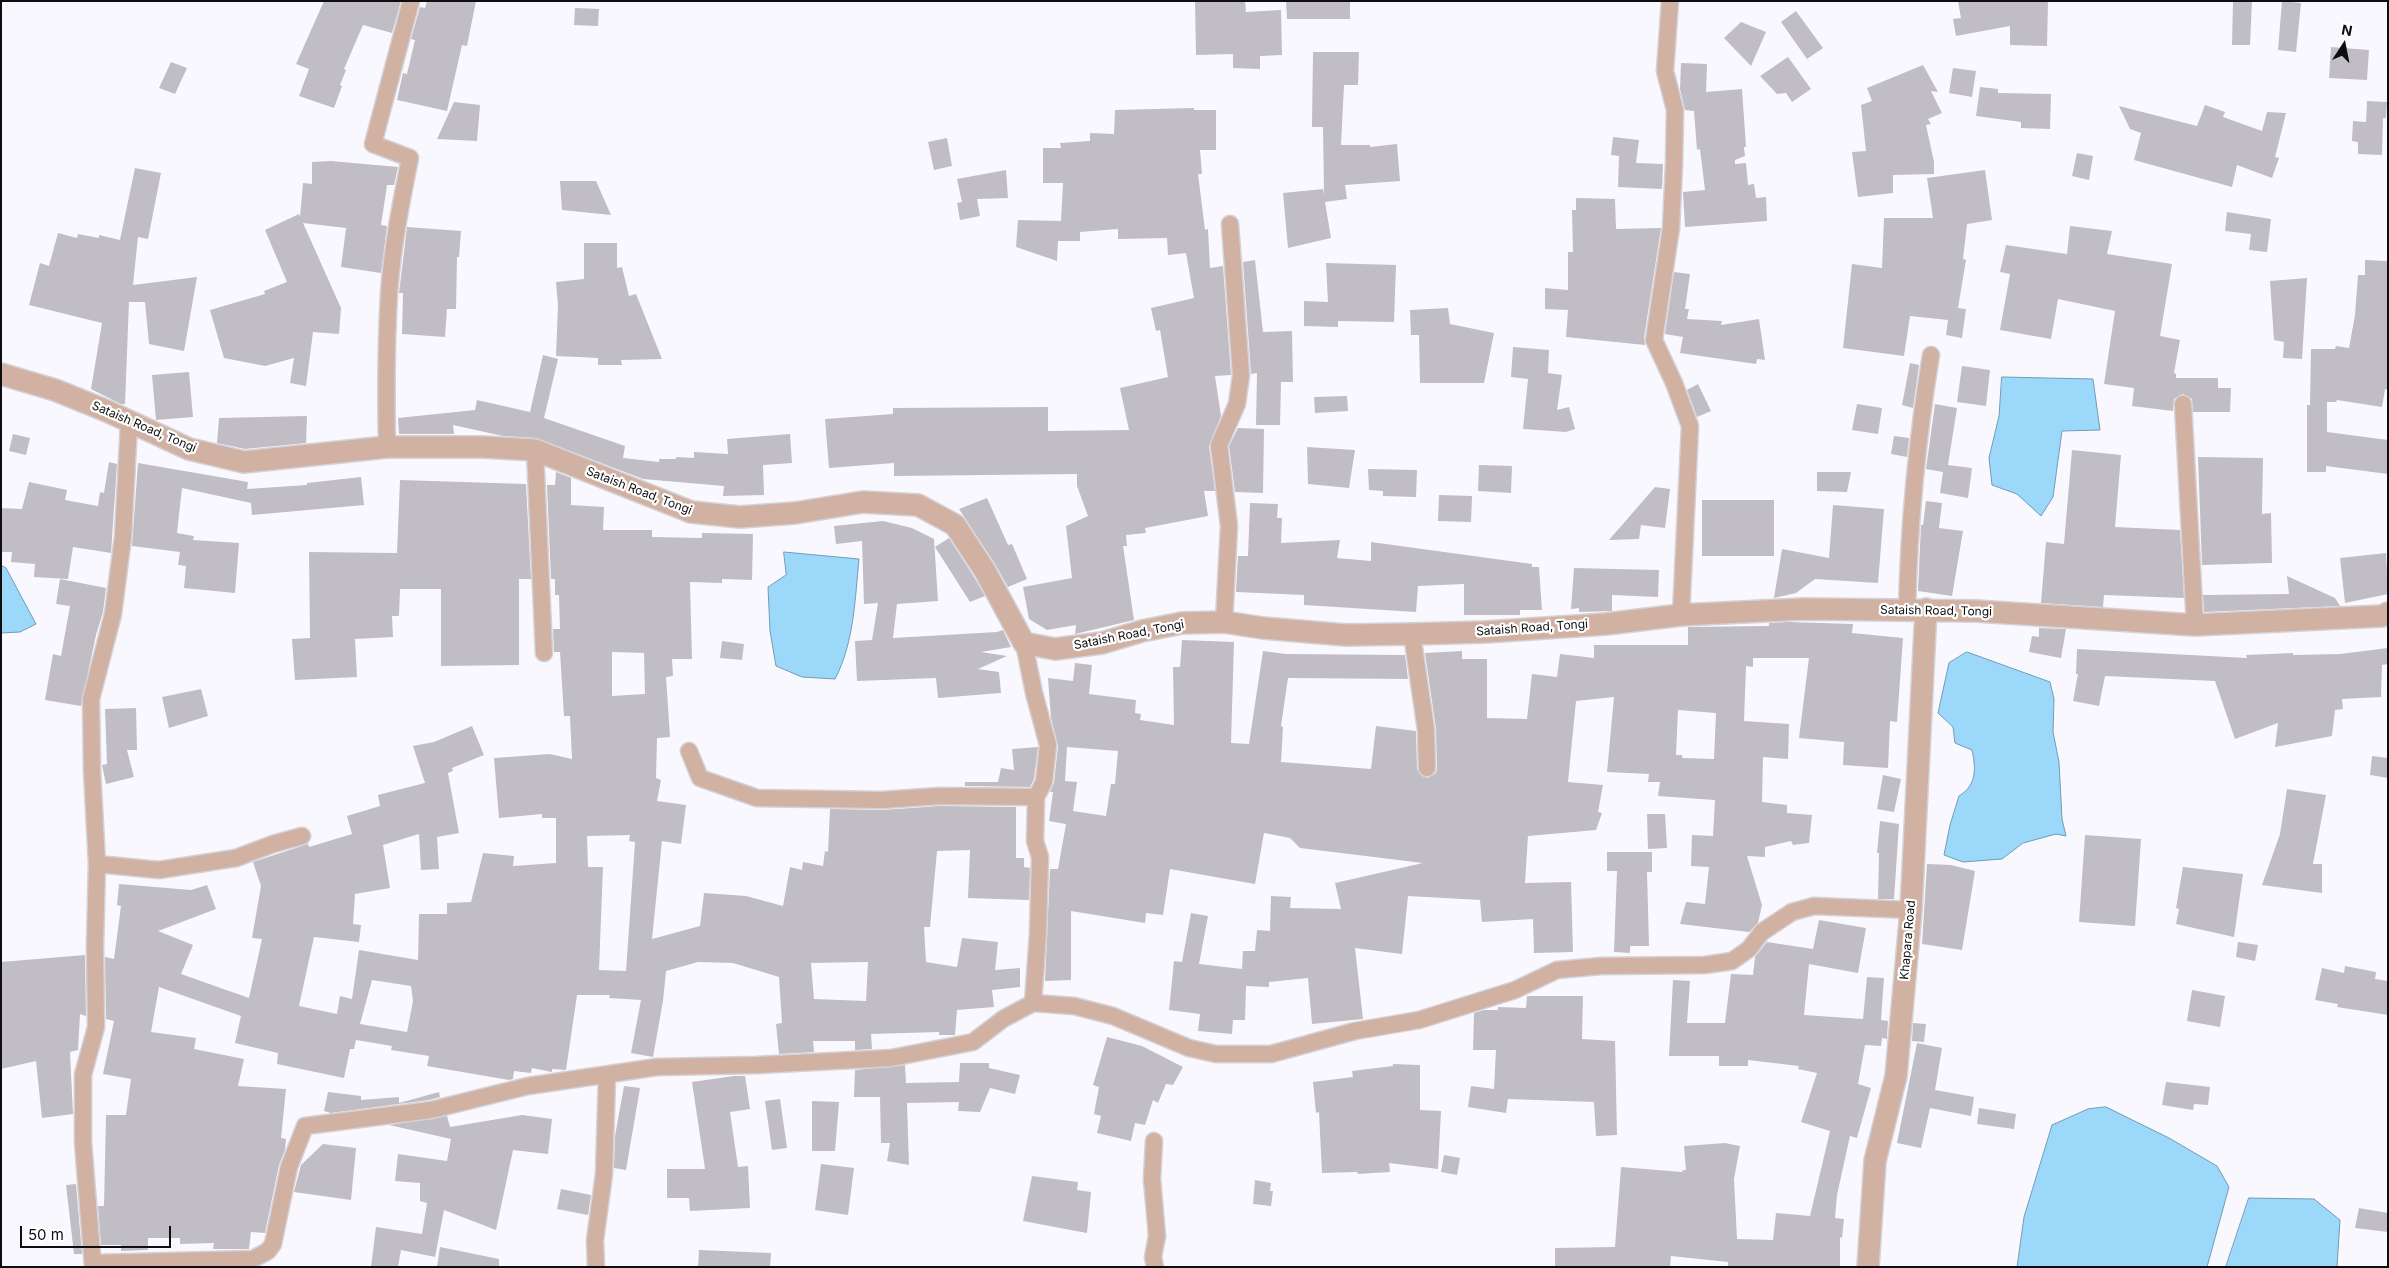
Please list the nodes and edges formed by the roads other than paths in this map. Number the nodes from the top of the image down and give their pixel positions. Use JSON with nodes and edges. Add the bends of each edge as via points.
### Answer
{"nodes":[{"id":1,"x":411,"y":1,"type":"edge"},
{"id":2,"x":1670,"y":1,"type":"edge"},
{"id":3,"x":1230,"y":224,"type":"dead end"},
{"id":4,"x":1931,"y":355,"type":"dead end"},
{"id":5,"x":1,"y":374,"type":"edge"},
{"id":6,"x":2182,"y":404,"type":"dead end"},
{"id":7,"x":129,"y":423,"type":"junction"},
{"id":8,"x":387,"y":447,"type":"junction"},
{"id":9,"x":535,"y":450,"type":"junction"},
{"id":10,"x":1916,"y":610,"type":"junction"},
{"id":11,"x":2388,"y":613,"type":"edge"},
{"id":12,"x":1681,"y":615,"type":"junction"},
{"id":13,"x":1224,"y":622,"type":"junction"},
{"id":14,"x":2194,"y":625,"type":"junction"},
{"id":15,"x":1412,"y":634,"type":"junction"},
{"id":16,"x":1024,"y":643,"type":"junction"},
{"id":17,"x":544,"y":653,"type":"dead end"},
{"id":18,"x":689,"y":751,"type":"dead end"},
{"id":19,"x":1427,"y":768,"type":"dead end"},
{"id":20,"x":1036,"y":797,"type":"junction"},
{"id":21,"x":302,"y":836,"type":"dead end"},
{"id":22,"x":97,"y":864,"type":"junction"},
{"id":23,"x":1911,"y":910,"type":"junction"},
{"id":24,"x":1033,"y":1002,"type":"junction"},
{"id":25,"x":607,"y":1076,"type":"junction"},
{"id":26,"x":1154,"y":1141,"type":"dead end"},
{"id":27,"x":93,"y":1265,"type":"edge"},
{"id":28,"x":596,"y":1267,"type":"edge"},
{"id":29,"x":1155,"y":1267,"type":"edge"},
{"id":30,"x":1868,"y":1267,"type":"edge"}],
"edges":[{"from":1,"to":8,"type":"street","via":[[373,144],[410,158],[397,222],[389,294]]},
{"from":2,"to":12,"type":"street","via":[[1665,70],[1675,110],[1671,228],[1654,340],[1690,426]]},
{"from":3,"to":13,"type":"street","via":[[1241,375],[1237,404],[1218,445],[1229,526]]},
{"from":4,"to":10,"type":"street","via":[[1916,462],[1908,555]]},
{"from":5,"to":7,"type":"street","name":"Sataish Road, Tongi","via":[[55,390]]},
{"from":6,"to":14,"type":"street"},
{"from":7,"to":8,"type":"street","name":"Sataish Road, Tongi","via":[[189,449],[244,462]]},
{"from":7,"to":22,"type":"street","via":[[121,556],[113,614],[91,699]]},
{"from":8,"to":9,"type":"street","name":"Sataish Road, Tongi"},
{"from":9,"to":16,"type":"street","name":"Sataish Road, Tongi","via":[[691,512],[740,517],[795,513],[863,502],[918,505],[955,525],[985,571]]},
{"from":9,"to":17,"type":"street"},
{"from":10,"to":12,"type":"street","name":"Sataish Road, Tongi","via":[[1804,609]]},
{"from":10,"to":14,"type":"street","name":"Sataish Road, Tongi"},
{"from":10,"to":23,"type":"street","name":"Khapara Road"},
{"from":11,"to":14,"type":"street","name":"Sataish Road, Tongi"},
{"from":12,"to":15,"type":"street","name":"Sataish Road, Tongi","via":[[1606,624]]},
{"from":13,"to":15,"type":"street","name":"Sataish Road, Tongi","via":[[1346,635]]},
{"from":13,"to":16,"type":"street","name":"Sataish Road, Tongi","via":[[1182,623],[1102,643],[1055,649]]},
{"from":15,"to":19,"type":"street","via":[[1424,711]]},
{"from":16,"to":20,"type":"street","via":[[1048,745],[1044,782]]},
{"from":18,"to":20,"type":"street","via":[[700,778],[757,798]]},
{"from":20,"to":24,"type":"street","via":[[1035,841],[1040,857]]},
{"from":21,"to":22,"type":"street","via":[[236,858],[159,870]]},
{"from":22,"to":27,"type":"street","via":[[96,1027],[82,1075],[83,1142]]},
{"from":23,"to":24,"type":"street","via":[[1814,906],[1792,912],[1762,932],[1749,949],[1732,962],[1557,970],[1515,990],[1419,1020],[1355,1032],[1271,1054],[1216,1054],[1189,1048],[1113,1016],[1074,1006]]},
{"from":23,"to":30,"type":"street","name":"Khapara Road","via":[[1896,1076],[1875,1161]]},
{"from":24,"to":25,"type":"street","via":[[973,1042],[891,1058],[657,1067]]},
{"from":25,"to":27,"type":"street","via":[[528,1086],[431,1110],[305,1126],[289,1167],[273,1244],[268,1251],[253,1259]]},
{"from":25,"to":28,"type":"street","via":[[604,1174],[595,1240]]},
{"from":26,"to":29,"type":"street"}]}
